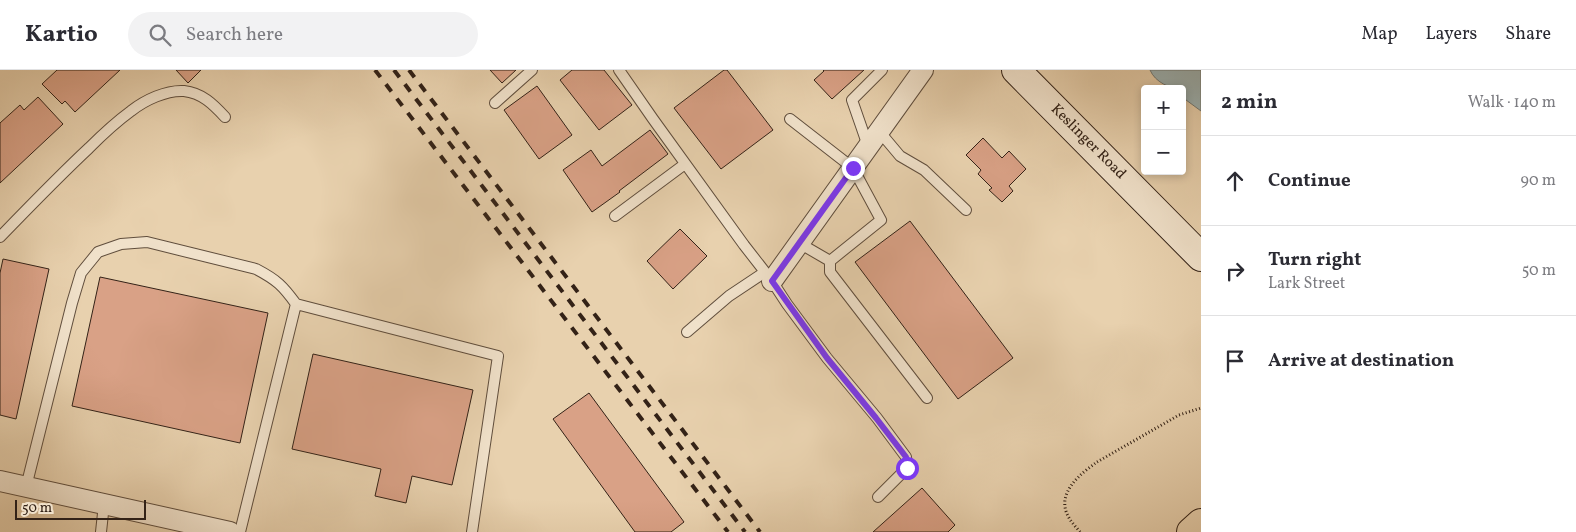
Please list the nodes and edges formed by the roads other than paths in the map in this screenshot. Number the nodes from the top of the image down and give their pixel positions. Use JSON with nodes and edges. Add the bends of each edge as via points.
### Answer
{"nodes":[{"id":1,"x":532,"y":70,"type":"edge"},
{"id":2,"x":619,"y":70,"type":"edge"},
{"id":3,"x":882,"y":70,"type":"edge"},
{"id":4,"x":1016,"y":70,"type":"edge"},
{"id":5,"x":920,"y":71,"type":"edge"},
{"id":6,"x":495,"y":103,"type":"dead end"},
{"id":7,"x":225,"y":116,"type":"dead end"},
{"id":8,"x":790,"y":119,"type":"dead end"},
{"id":9,"x":874,"y":139,"type":"junction"},
{"id":10,"x":685,"y":164,"type":"junction"},
{"id":11,"x":853,"y":168,"type":"junction"},
{"id":12,"x":966,"y":210,"type":"dead end"},
{"id":13,"x":615,"y":216,"type":"dead end"},
{"id":14,"x":0,"y":237,"type":"edge"},
{"id":15,"x":799,"y":243,"type":"junction"},
{"id":16,"x":1201,"y":257,"type":"edge"},
{"id":17,"x":830,"y":261,"type":"junction"},
{"id":18,"x":768,"y":277,"type":"junction"},
{"id":19,"x":296,"y":304,"type":"junction"},
{"id":20,"x":686,"y":332,"type":"dead end"},
{"id":21,"x":927,"y":398,"type":"dead end"},
{"id":22,"x":0,"y":481,"type":"edge"},
{"id":23,"x":26,"y":487,"type":"junction"},
{"id":24,"x":878,"y":497,"type":"dead end"},
{"id":25,"x":104,"y":504,"type":"junction"},
{"id":26,"x":1201,"y":523,"type":"edge"},
{"id":27,"x":101,"y":532,"type":"edge"},
{"id":28,"x":230,"y":532,"type":"edge"},
{"id":29,"x":240,"y":532,"type":"edge"},
{"id":30,"x":472,"y":532,"type":"edge"},
{"id":31,"x":1191,"y":532,"type":"edge"}],
"edges":[{"from":1,"to":6,"type":"lane"},
{"from":2,"to":10,"type":"lane"},
{"from":3,"to":9,"type":"lane","via":[[852,100]]},
{"from":4,"to":16,"type":"main road","name":"Keslinger Road"},
{"from":5,"to":9,"type":"street"},
{"from":7,"to":14,"type":"lane","via":[[213,104],[193,93],[175,92],[155,97],[109,129]]},
{"from":8,"to":11,"type":"lane"},
{"from":9,"to":11,"type":"street"},
{"from":9,"to":12,"type":"lane","via":[[924,170]]},
{"from":10,"to":13,"type":"lane"},
{"from":10,"to":18,"type":"lane"},
{"from":11,"to":15,"type":"street"},
{"from":11,"to":17,"type":"lane","via":[[880,220]]},
{"from":15,"to":17,"type":"lane"},
{"from":15,"to":18,"type":"street"},
{"from":17,"to":21,"type":"lane","via":[[830,272]]},
{"from":18,"to":20,"type":"lane","via":[[729,296]]},
{"from":18,"to":24,"type":"lane","via":[[906,457],[907,468]]},
{"from":19,"to":23,"type":"lane","via":[[283,286],[256,269],[146,242],[121,244],[98,252],[81,273]]},
{"from":19,"to":29,"type":"lane"},
{"from":19,"to":30,"type":"lane","via":[[498,356]]},
{"from":22,"to":23,"type":"street"},
{"from":23,"to":25,"type":"street"},
{"from":25,"to":27,"type":"lane"},
{"from":25,"to":28,"type":"street"},
{"from":26,"to":31,"type":"main road"}]}
